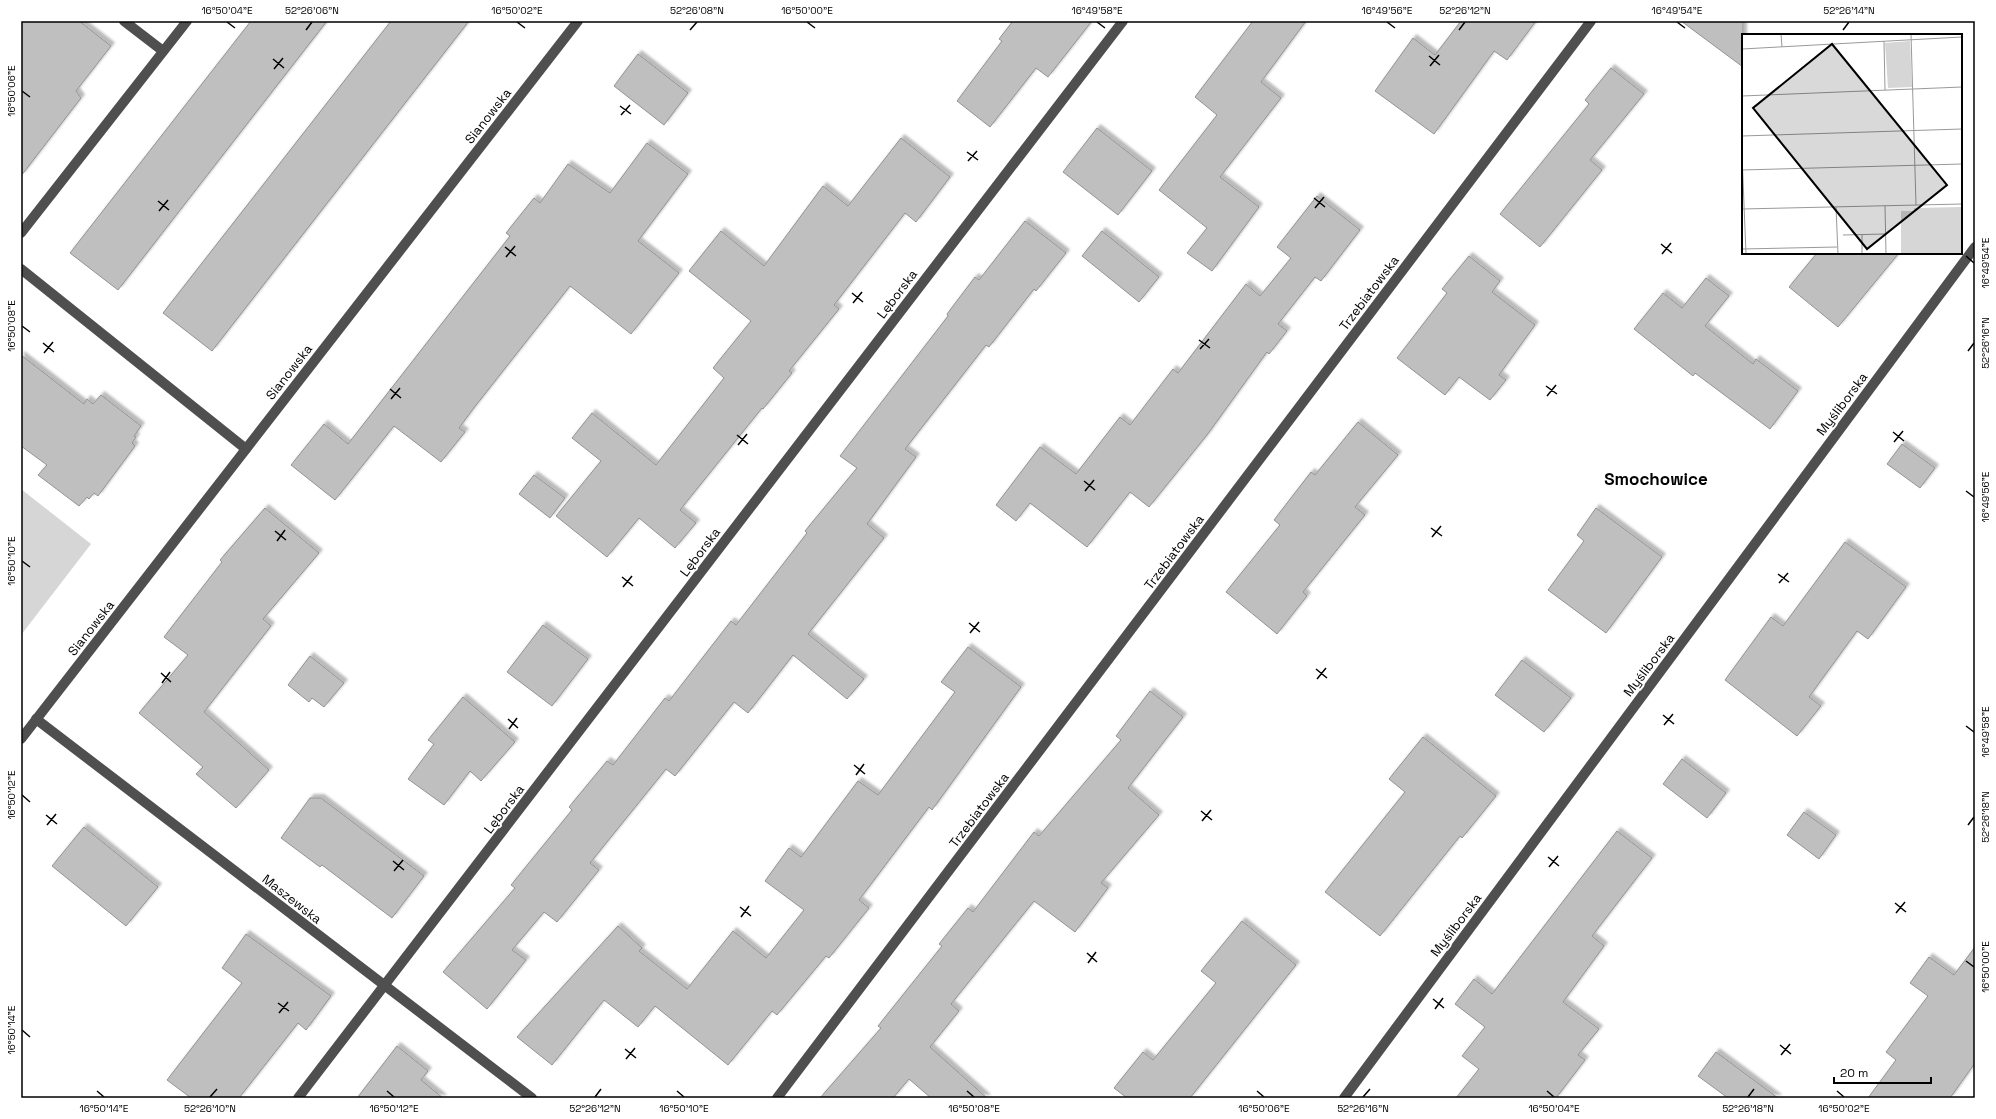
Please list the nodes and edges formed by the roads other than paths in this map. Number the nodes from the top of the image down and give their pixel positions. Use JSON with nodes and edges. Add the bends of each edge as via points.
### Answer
{"nodes":[{"id":1,"x":124,"y":21,"type":"edge"},
{"id":2,"x":187,"y":21,"type":"edge"},
{"id":3,"x":1123,"y":21,"type":"edge"},
{"id":4,"x":1591,"y":21,"type":"edge"},
{"id":5,"x":572,"y":23,"type":"edge"},
{"id":6,"x":163,"y":51,"type":"junction"},
{"id":7,"x":21,"y":233,"type":"edge"},
{"id":8,"x":1975,"y":247,"type":"edge"},
{"id":9,"x":21,"y":269,"type":"edge"},
{"id":10,"x":246,"y":449,"type":"junction"},
{"id":11,"x":36,"y":719,"type":"junction"},
{"id":12,"x":21,"y":739,"type":"edge"},
{"id":13,"x":384,"y":986,"type":"junction"},
{"id":14,"x":298,"y":1098,"type":"edge"},
{"id":15,"x":532,"y":1098,"type":"edge"},
{"id":16,"x":777,"y":1098,"type":"edge"},
{"id":17,"x":1344,"y":1098,"type":"edge"}],
"edges":[{"from":1,"to":6,"type":"street"},
{"from":2,"to":6,"type":"street"},
{"from":3,"to":13,"type":"street","name":"Lęborska"},
{"from":4,"to":16,"type":"street","name":"Trzebiatowska"},
{"from":5,"to":10,"type":"street","name":"Sianowska"},
{"from":6,"to":7,"type":"street"},
{"from":8,"to":17,"type":"street","name":"Myśliborska"},
{"from":9,"to":10,"type":"street"},
{"from":10,"to":11,"type":"street","name":"Sianowska"},
{"from":11,"to":12,"type":"street","name":"Sianowska"},
{"from":11,"to":13,"type":"street","name":"Maszewska"},
{"from":13,"to":14,"type":"street","name":"Lęborska"},
{"from":13,"to":15,"type":"street","name":"Maszewska"}]}
